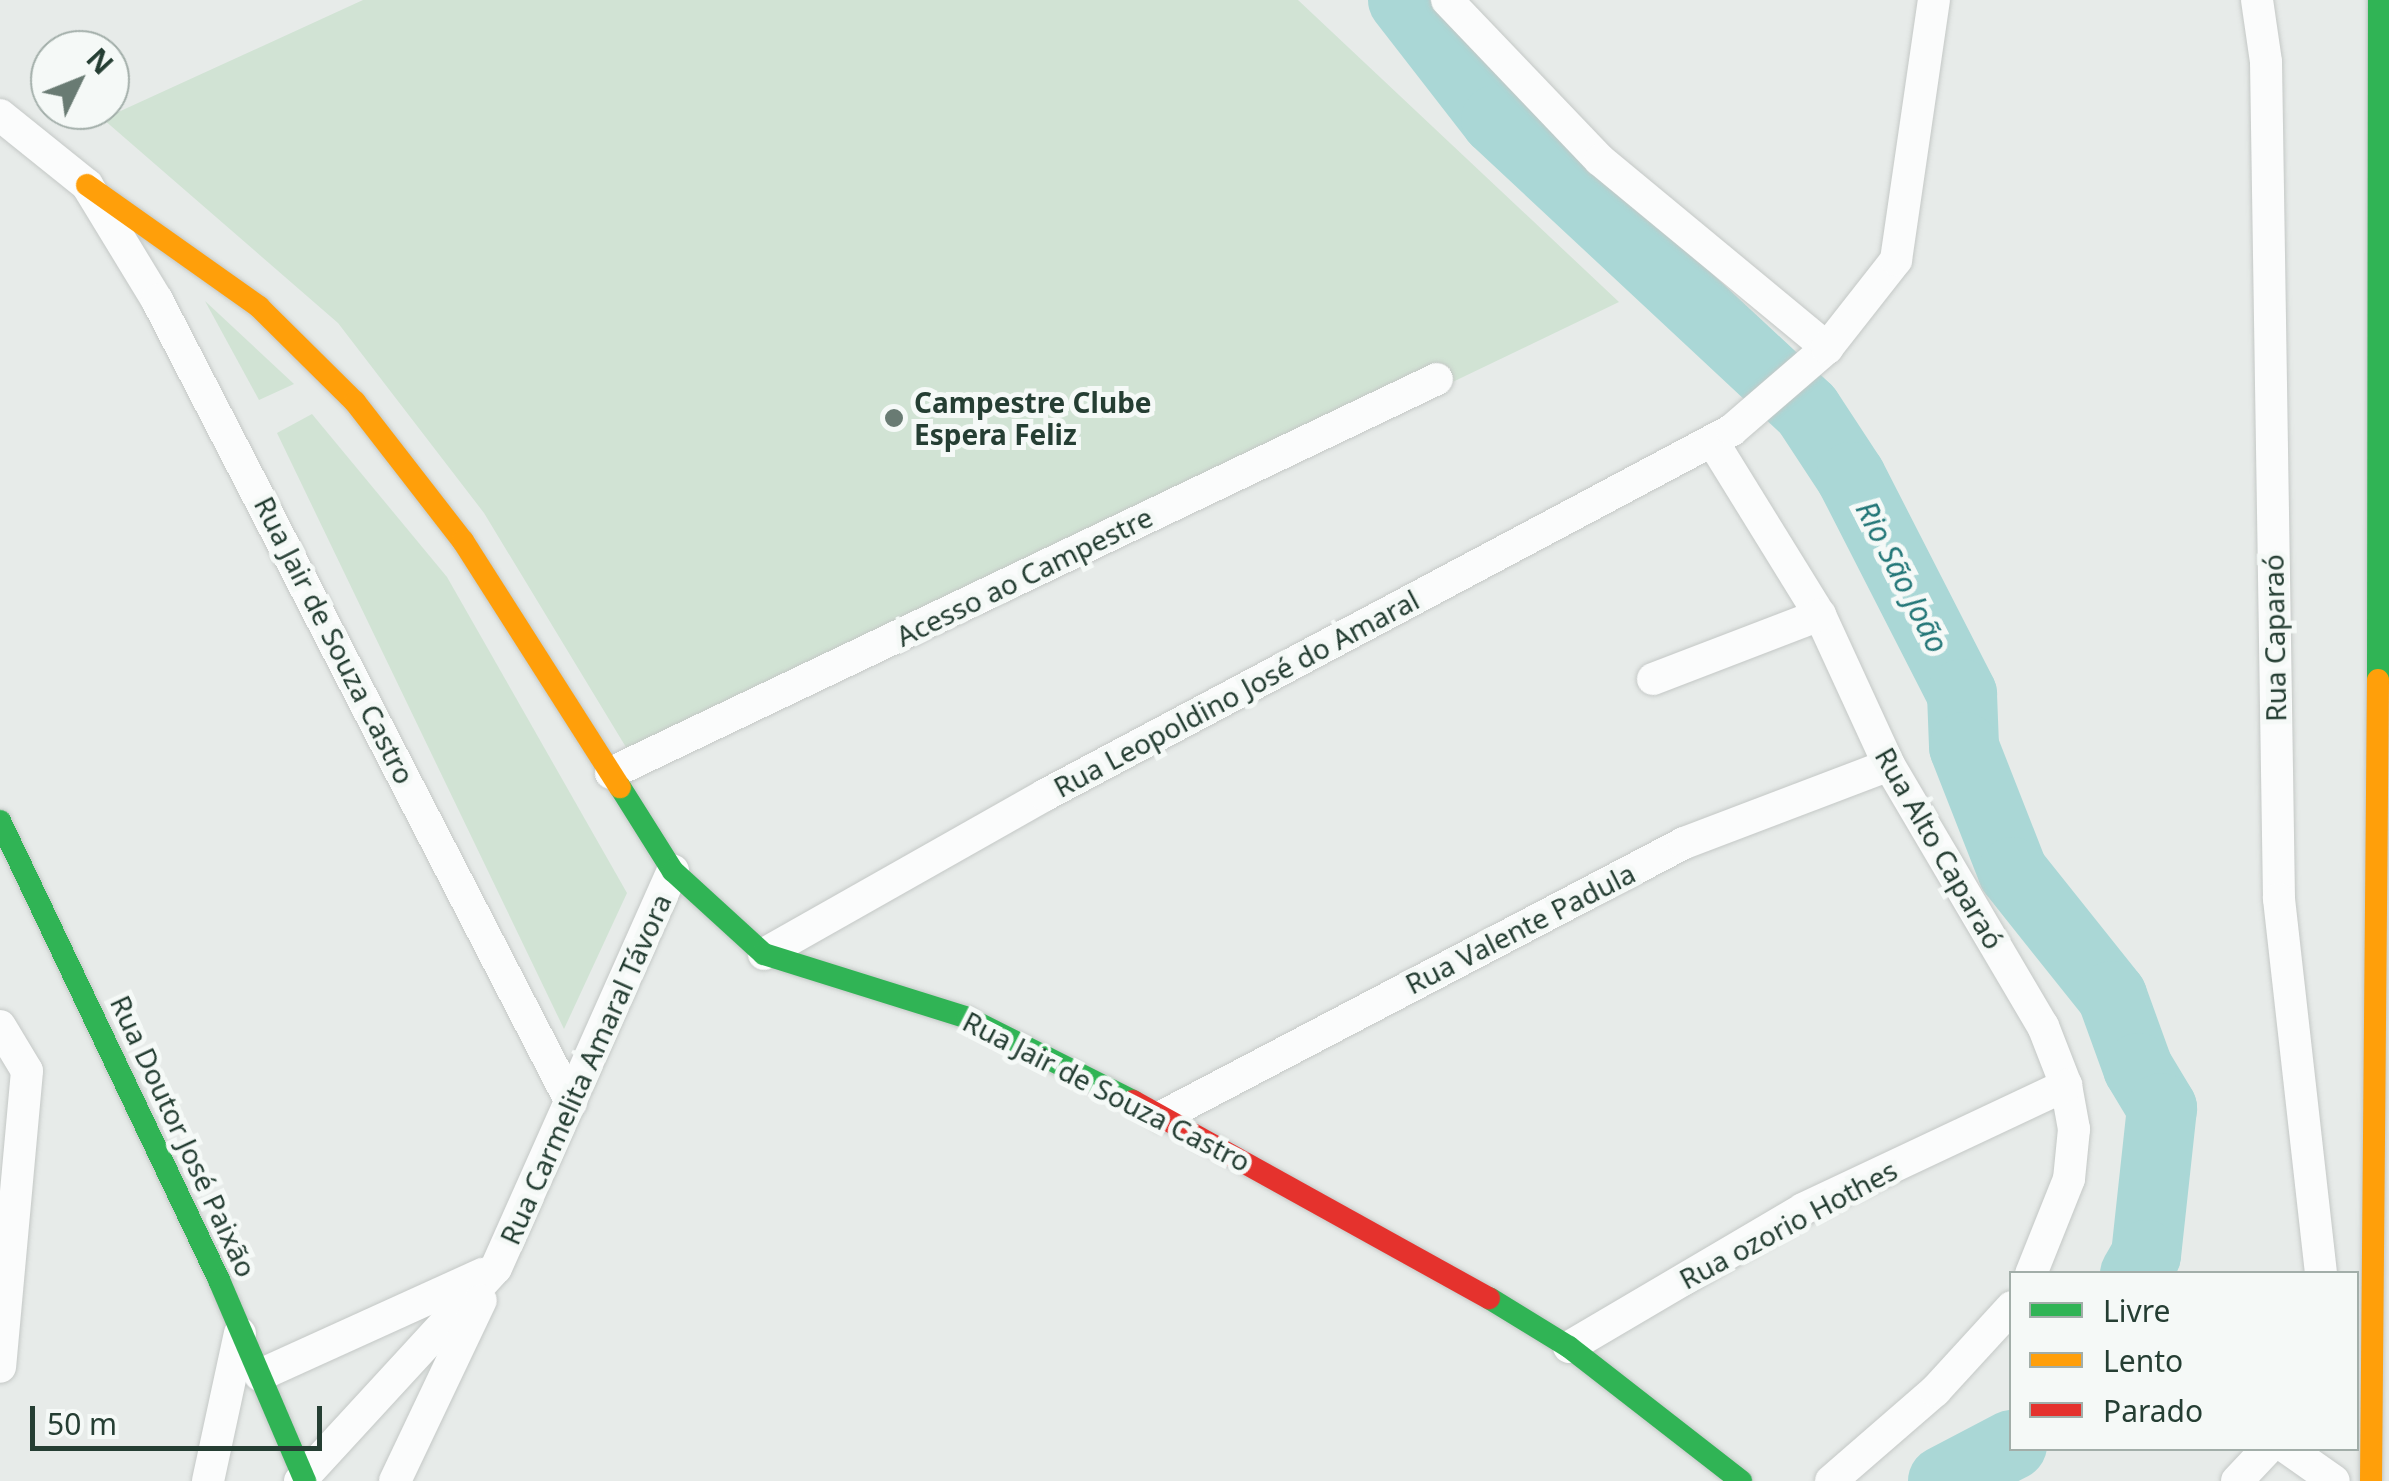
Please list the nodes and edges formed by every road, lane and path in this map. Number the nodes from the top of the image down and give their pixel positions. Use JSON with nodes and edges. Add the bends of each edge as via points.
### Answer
{"nodes":[{"id":1,"x":1447,"y":0,"type":"edge"},
{"id":2,"x":1934,"y":0,"type":"edge"},
{"id":3,"x":2257,"y":0,"type":"edge"},
{"id":4,"x":2380,"y":0,"type":"edge"},
{"id":5,"x":0,"y":115,"type":"edge"},
{"id":6,"x":87,"y":185,"type":"junction"},
{"id":7,"x":1827,"y":348,"type":"junction"},
{"id":8,"x":1437,"y":379,"type":"dead end"},
{"id":9,"x":1722,"y":436,"type":"junction"},
{"id":10,"x":1820,"y":615,"type":"junction"},
{"id":11,"x":1652,"y":679,"type":"dead end"},
{"id":12,"x":1890,"y":765,"type":"junction"},
{"id":13,"x":611,"y":773,"type":"junction"},
{"id":14,"x":0,"y":821,"type":"edge"},
{"id":15,"x":674,"y":870,"type":"junction"},
{"id":16,"x":764,"y":954,"type":"junction"},
{"id":17,"x":0,"y":1026,"type":"edge"},
{"id":18,"x":2066,"y":1086,"type":"junction"},
{"id":19,"x":571,"y":1102,"type":"junction"},
{"id":20,"x":1162,"y":1116,"type":"junction"},
{"id":21,"x":2322,"y":1266,"type":"edge"},
{"id":22,"x":2374,"y":1266,"type":"junction"},
{"id":23,"x":496,"y":1268,"type":"junction"},
{"id":24,"x":2032,"y":1271,"type":"edge"},
{"id":25,"x":2009,"y":1310,"type":"edge"},
{"id":26,"x":240,"y":1333,"type":"junction"},
{"id":27,"x":1569,"y":1347,"type":"junction"},
{"id":28,"x":0,"y":1367,"type":"edge"},
{"id":29,"x":260,"y":1375,"type":"junction"},
{"id":30,"x":2265,"y":1451,"type":"edge"},
{"id":31,"x":2292,"y":1451,"type":"edge"},
{"id":32,"x":303,"y":1480,"type":"edge"},
{"id":33,"x":208,"y":1481,"type":"edge"},
{"id":34,"x":395,"y":1481,"type":"edge"},
{"id":35,"x":1740,"y":1481,"type":"edge"},
{"id":36,"x":1831,"y":1481,"type":"edge"},
{"id":37,"x":2237,"y":1481,"type":"edge"},
{"id":38,"x":2334,"y":1481,"type":"edge"},
{"id":39,"x":2371,"y":1481,"type":"edge"}],
"edges":[{"from":1,"to":7,"type":"street","via":[[1600,160]]},
{"from":2,"to":7,"type":"street","name":"Rua Leopoldino José do Amaral","via":[[1896,260]]},
{"from":3,"to":21,"type":"street","name":"Rua Caparaó","via":[[2266,62],[2279,900]]},
{"from":4,"to":22,"type":"main road"},
{"from":5,"to":6,"type":"street","name":"Rua Jair de Souza Castro"},
{"from":6,"to":13,"type":"main road","name":"Rua Jair de Souza Castro","via":[[259,307],[356,402],[464,541]]},
{"from":6,"to":19,"type":"street","name":"Rua Jair de Souza Castro","via":[[158,300]]},
{"from":7,"to":9,"type":"street","name":"Rua Leopoldino José do Amaral"},
{"from":8,"to":13,"type":"street","name":"Acesso ao Campestre"},
{"from":9,"to":10,"type":"street","name":"Rua Alto Caparaó"},
{"from":9,"to":16,"type":"street","name":"Rua Leopoldino José do Amaral","via":[[1044,794]]},
{"from":10,"to":11,"type":"street"},
{"from":10,"to":12,"type":"street","name":"Rua Alto Caparaó"},
{"from":12,"to":18,"type":"street","name":"Rua Alto Caparaó","via":[[2043,1026]]},
{"from":12,"to":20,"type":"street","name":"Rua Valente Padula","via":[[1684,843]]},
{"from":13,"to":15,"type":"main road","name":"Rua Jair de Souza Castro"},
{"from":14,"to":26,"type":"main road","name":"Rua Doutor José Paixão"},
{"from":15,"to":16,"type":"main road","name":"Rua Jair de Souza Castro"},
{"from":15,"to":19,"type":"street","name":"Rua Carmelita Amaral Távora"},
{"from":16,"to":20,"type":"main road","name":"Rua Jair de Souza Castro","via":[[968,1018]]},
{"from":17,"to":28,"type":"street","via":[[27,1071]]},
{"from":18,"to":24,"type":"street","name":"Rua Alto Caparaó","via":[[2074,1130],[2069,1179]]},
{"from":18,"to":27,"type":"street","name":"Rua ozorio Hothes","via":[[1802,1210]]},
{"from":19,"to":23,"type":"street","name":"Rua Carmelita Amaral Távora"},
{"from":20,"to":27,"type":"main road","name":"Rua Jair de Souza Castro","via":[[1396,1242]]},
{"from":21,"to":22,"type":"street"},
{"from":22,"to":39,"type":"main road"},
{"from":23,"to":29,"type":"street","name":"Rua Carmelita Amaral Távora"},
{"from":23,"to":32,"type":"street","name":"Rua Carmelita Amaral Távora"},
{"from":23,"to":34,"type":"street","name":"Rua Carmelita Amaral Távora"},
{"from":25,"to":36,"type":"street","via":[[1936,1391]]},
{"from":26,"to":29,"type":"main road","name":"Rua Doutor José Paixão"},
{"from":26,"to":33,"type":"street"},
{"from":27,"to":35,"type":"main road","name":"Rua Jair de Souza Castro"},
{"from":29,"to":32,"type":"main road","name":"Rua Doutor José Paixão"},
{"from":30,"to":37,"type":"street"},
{"from":31,"to":38,"type":"street"}]}
